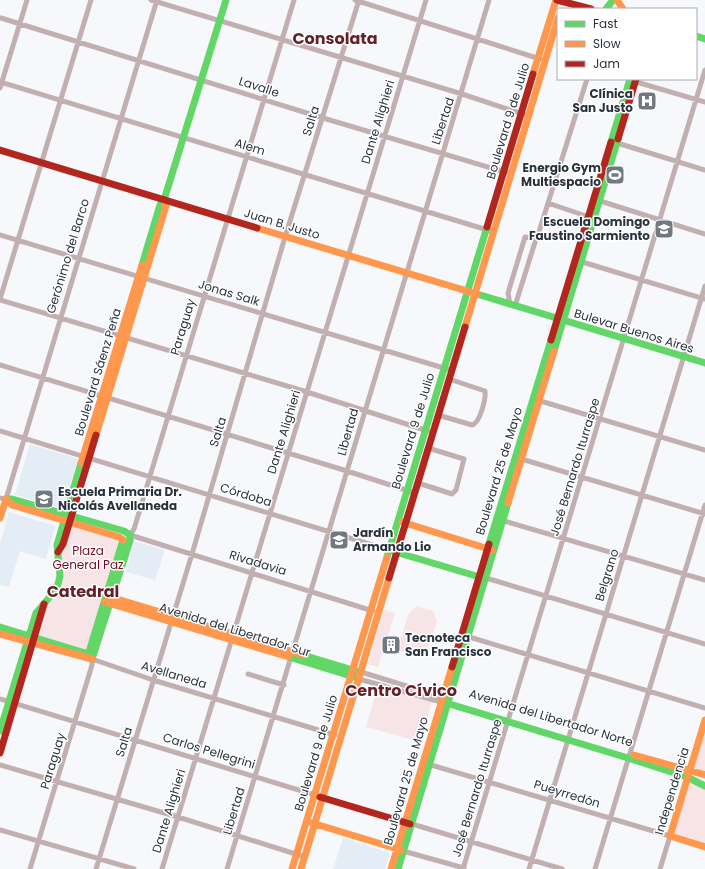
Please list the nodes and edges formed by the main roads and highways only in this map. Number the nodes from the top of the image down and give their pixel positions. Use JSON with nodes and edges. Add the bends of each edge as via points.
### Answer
{"nodes":[{"id":1,"x":226,"y":0,"type":"edge"},
{"id":2,"x":581,"y":0,"type":"edge"},
{"id":3,"x":613,"y":0,"type":"edge"},
{"id":4,"x":561,"y":3,"type":"edge"},
{"id":5,"x":586,"y":8,"type":"edge"},
{"id":6,"x":607,"y":8,"type":"edge"},
{"id":7,"x":557,"y":14,"type":"edge"},
{"id":8,"x":557,"y":20,"type":"edge"},
{"id":9,"x":541,"y":60,"type":"junction"},
{"id":10,"x":633,"y":80,"type":"edge"},
{"id":11,"x":0,"y":150,"type":"edge"},
{"id":12,"x":508,"y":173,"type":"junction"},
{"id":13,"x":164,"y":200,"type":"junction"},
{"id":14,"x":597,"y":200,"type":"junction"},
{"id":15,"x":578,"y":261,"type":"junction"},
{"id":16,"x":467,"y":292,"type":"junction"},
{"id":17,"x":475,"y":294,"type":"junction"},
{"id":18,"x":560,"y":320,"type":"junction"},
{"id":19,"x":705,"y":363,"type":"edge"},
{"id":20,"x":3,"y":498,"type":"edge"},
{"id":21,"x":0,"y":518,"type":"edge"},
{"id":22,"x":67,"y":518,"type":"junction"},
{"id":23,"x":398,"y":520,"type":"junction"},
{"id":24,"x":406,"y":523,"type":"junction"},
{"id":25,"x":130,"y":536,"type":"junction"},
{"id":26,"x":123,"y":540,"type":"junction"},
{"id":27,"x":491,"y":549,"type":"junction"},
{"id":28,"x":393,"y":551,"type":"junction"},
{"id":29,"x":482,"y":578,"type":"junction"},
{"id":30,"x":109,"y":600,"type":"junction"},
{"id":31,"x":0,"y":627,"type":"edge"},
{"id":32,"x":0,"y":634,"type":"edge"},
{"id":33,"x":31,"y":639,"type":"junction"},
{"id":34,"x":90,"y":656,"type":"joint"},
{"id":35,"x":351,"y":673,"type":"junction"},
{"id":36,"x":360,"y":675,"type":"junction"},
{"id":37,"x":444,"y":700,"type":"junction"},
{"id":38,"x":12,"y":703,"type":"junction"},
{"id":39,"x":705,"y":720,"type":"edge"},
{"id":40,"x":0,"y":731,"type":"edge"},
{"id":41,"x":0,"y":753,"type":"edge"},
{"id":42,"x":688,"y":774,"type":"junction"},
{"id":43,"x":705,"y":775,"type":"edge"},
{"id":44,"x":705,"y":786,"type":"edge"},
{"id":45,"x":315,"y":795,"type":"junction"},
{"id":46,"x":324,"y":798,"type":"junction"},
{"id":47,"x":307,"y":821,"type":"junction"},
{"id":48,"x":315,"y":824,"type":"junction"},
{"id":49,"x":409,"y":824,"type":"junction"},
{"id":50,"x":670,"y":836,"type":"joint"},
{"id":51,"x":705,"y":847,"type":"edge"},
{"id":52,"x":400,"y":850,"type":"junction"},
{"id":53,"x":292,"y":869,"type":"edge"},
{"id":54,"x":301,"y":869,"type":"edge"},
{"id":55,"x":391,"y":869,"type":"edge"},
{"id":56,"x":398,"y":869,"type":"edge"}],
"edges":[{"from":1,"to":13,"type":"main road","name":"Boulevard Sáenz Peña"},
{"from":2,"to":4,"type":"main road","via":[[577,3]]},
{"from":3,"to":6,"type":"main road"},
{"from":4,"to":5,"type":"main road"},
{"from":7,"to":9,"type":"main road","name":"Boulevard 9 de Julio"},
{"from":8,"to":9,"type":"main road","name":"Boulevard 9 de Julio"},
{"from":9,"to":12,"type":"main road","name":"Boulevard 9 de Julio"},
{"from":10,"to":14,"type":"main road","name":"Boulevard 25 de Mayo"},
{"from":11,"to":13,"type":"main road","name":"Juan B. Justo"},
{"from":12,"to":16,"type":"main road","name":"Boulevard 9 de Julio","via":[[486,229]]},
{"from":12,"to":17,"type":"main road","name":"Boulevard 9 de Julio","via":[[494,232]]},
{"from":13,"to":16,"type":"main road","name":"Juan B. Justo"},
{"from":13,"to":22,"type":"main road","name":"Boulevard Sáenz Peña","via":[[160,204],[141,278]]},
{"from":14,"to":15,"type":"main road","name":"Boulevard 25 de Mayo"},
{"from":14,"to":15,"type":"main road","name":"Boulevard 25 de Mayo","via":[[588,217]]},
{"from":15,"to":18,"type":"main road","name":"Boulevard 25 de Mayo"},
{"from":16,"to":17,"type":"main road","name":"Juan B. Justo"},
{"from":16,"to":23,"type":"main road","name":"Boulevard 9 de Julio"},
{"from":17,"to":18,"type":"main road","name":"Juan B. Justo"},
{"from":17,"to":24,"type":"main road","name":"Boulevard 9 de Julio"},
{"from":18,"to":19,"type":"main road","name":"Bulevar Buenos Aires"},
{"from":18,"to":27,"type":"main road","name":"Boulevard 25 de Mayo"},
{"from":20,"to":21,"type":"main road","name":"Gerónimo del Barco"},
{"from":20,"to":22,"type":"main road","name":"Rivadavia","via":[[10,504]]},
{"from":22,"to":25,"type":"main road","name":"Rivadavia","via":[[124,531]]},
{"from":22,"to":26,"type":"main road","name":"Rivadavia"},
{"from":22,"to":33,"type":"main road","name":"Boulevard Sáenz Peña","via":[[58,540],[58,584],[44,604]]},
{"from":23,"to":24,"type":"main road"},
{"from":23,"to":28,"type":"main road","name":"Boulevard 9 de Julio"},
{"from":24,"to":27,"type":"main road"},
{"from":24,"to":28,"type":"main road","name":"Boulevard 9 de Julio"},
{"from":25,"to":26,"type":"main road"},
{"from":25,"to":30,"type":"main road","name":"Paraguay"},
{"from":26,"to":30,"type":"main road","name":"Paraguay"},
{"from":27,"to":29,"type":"main road","name":"Boulevard 25 de Mayo"},
{"from":28,"to":29,"type":"main road","name":"Córdoba"},
{"from":28,"to":35,"type":"main road","name":"Boulevard 9 de Julio"},
{"from":28,"to":36,"type":"main road","name":"Boulevard 9 de Julio","via":[[379,613]]},
{"from":29,"to":37,"type":"main road","name":"Boulevard 25 de Mayo"},
{"from":30,"to":34,"type":"main road","name":"Paraguay"},
{"from":30,"to":35,"type":"main road","name":"Avenida del Libertador Sur"},
{"from":31,"to":33,"type":"main road","name":"Avellaneda"},
{"from":32,"to":33,"type":"main road","name":"Avellaneda"},
{"from":33,"to":34,"type":"main road","name":"Avellaneda","via":[[84,658]]},
{"from":33,"to":38,"type":"main road","name":"Boulevard Sáenz Peña"},
{"from":35,"to":36,"type":"main road","name":"Avenida del Libertador Sur"},
{"from":35,"to":45,"type":"main road","name":"Boulevard 9 de Julio"},
{"from":36,"to":46,"type":"main road","name":"Boulevard 9 de Julio"},
{"from":37,"to":42,"type":"main road","name":"Avenida del Libertador Norte"},
{"from":37,"to":49,"type":"main road","name":"Boulevard 25 de Mayo"},
{"from":38,"to":40,"type":"main road","name":"Boulevard Sáenz Peña"},
{"from":38,"to":41,"type":"main road","name":"Boulevard Sáenz Peña"},
{"from":39,"to":42,"type":"main road","name":"Independencia"},
{"from":42,"to":43,"type":"main road"},
{"from":42,"to":44,"type":"main road"},
{"from":42,"to":50,"type":"main road","name":"Independencia"},
{"from":45,"to":46,"type":"main road","name":"Carlos Pellegrini"},
{"from":45,"to":47,"type":"main road","name":"Boulevard 9 de Julio"},
{"from":46,"to":48,"type":"main road","name":"Boulevard 9 de Julio"},
{"from":46,"to":49,"type":"main road","name":"Carlos Pellegrini"},
{"from":47,"to":48,"type":"main road"},
{"from":47,"to":53,"type":"main road","name":"Boulevard 9 de Julio"},
{"from":48,"to":52,"type":"main road"},
{"from":48,"to":54,"type":"main road","name":"Boulevard 9 de Julio"},
{"from":49,"to":52,"type":"main road","name":"Boulevard 25 de Mayo"},
{"from":50,"to":51,"type":"main road","name":"Pueyrredón"},
{"from":52,"to":55,"type":"main road","name":"Boulevard 25 de Mayo"},
{"from":52,"to":56,"type":"main road","name":"Boulevard 25 de Mayo"}]}
